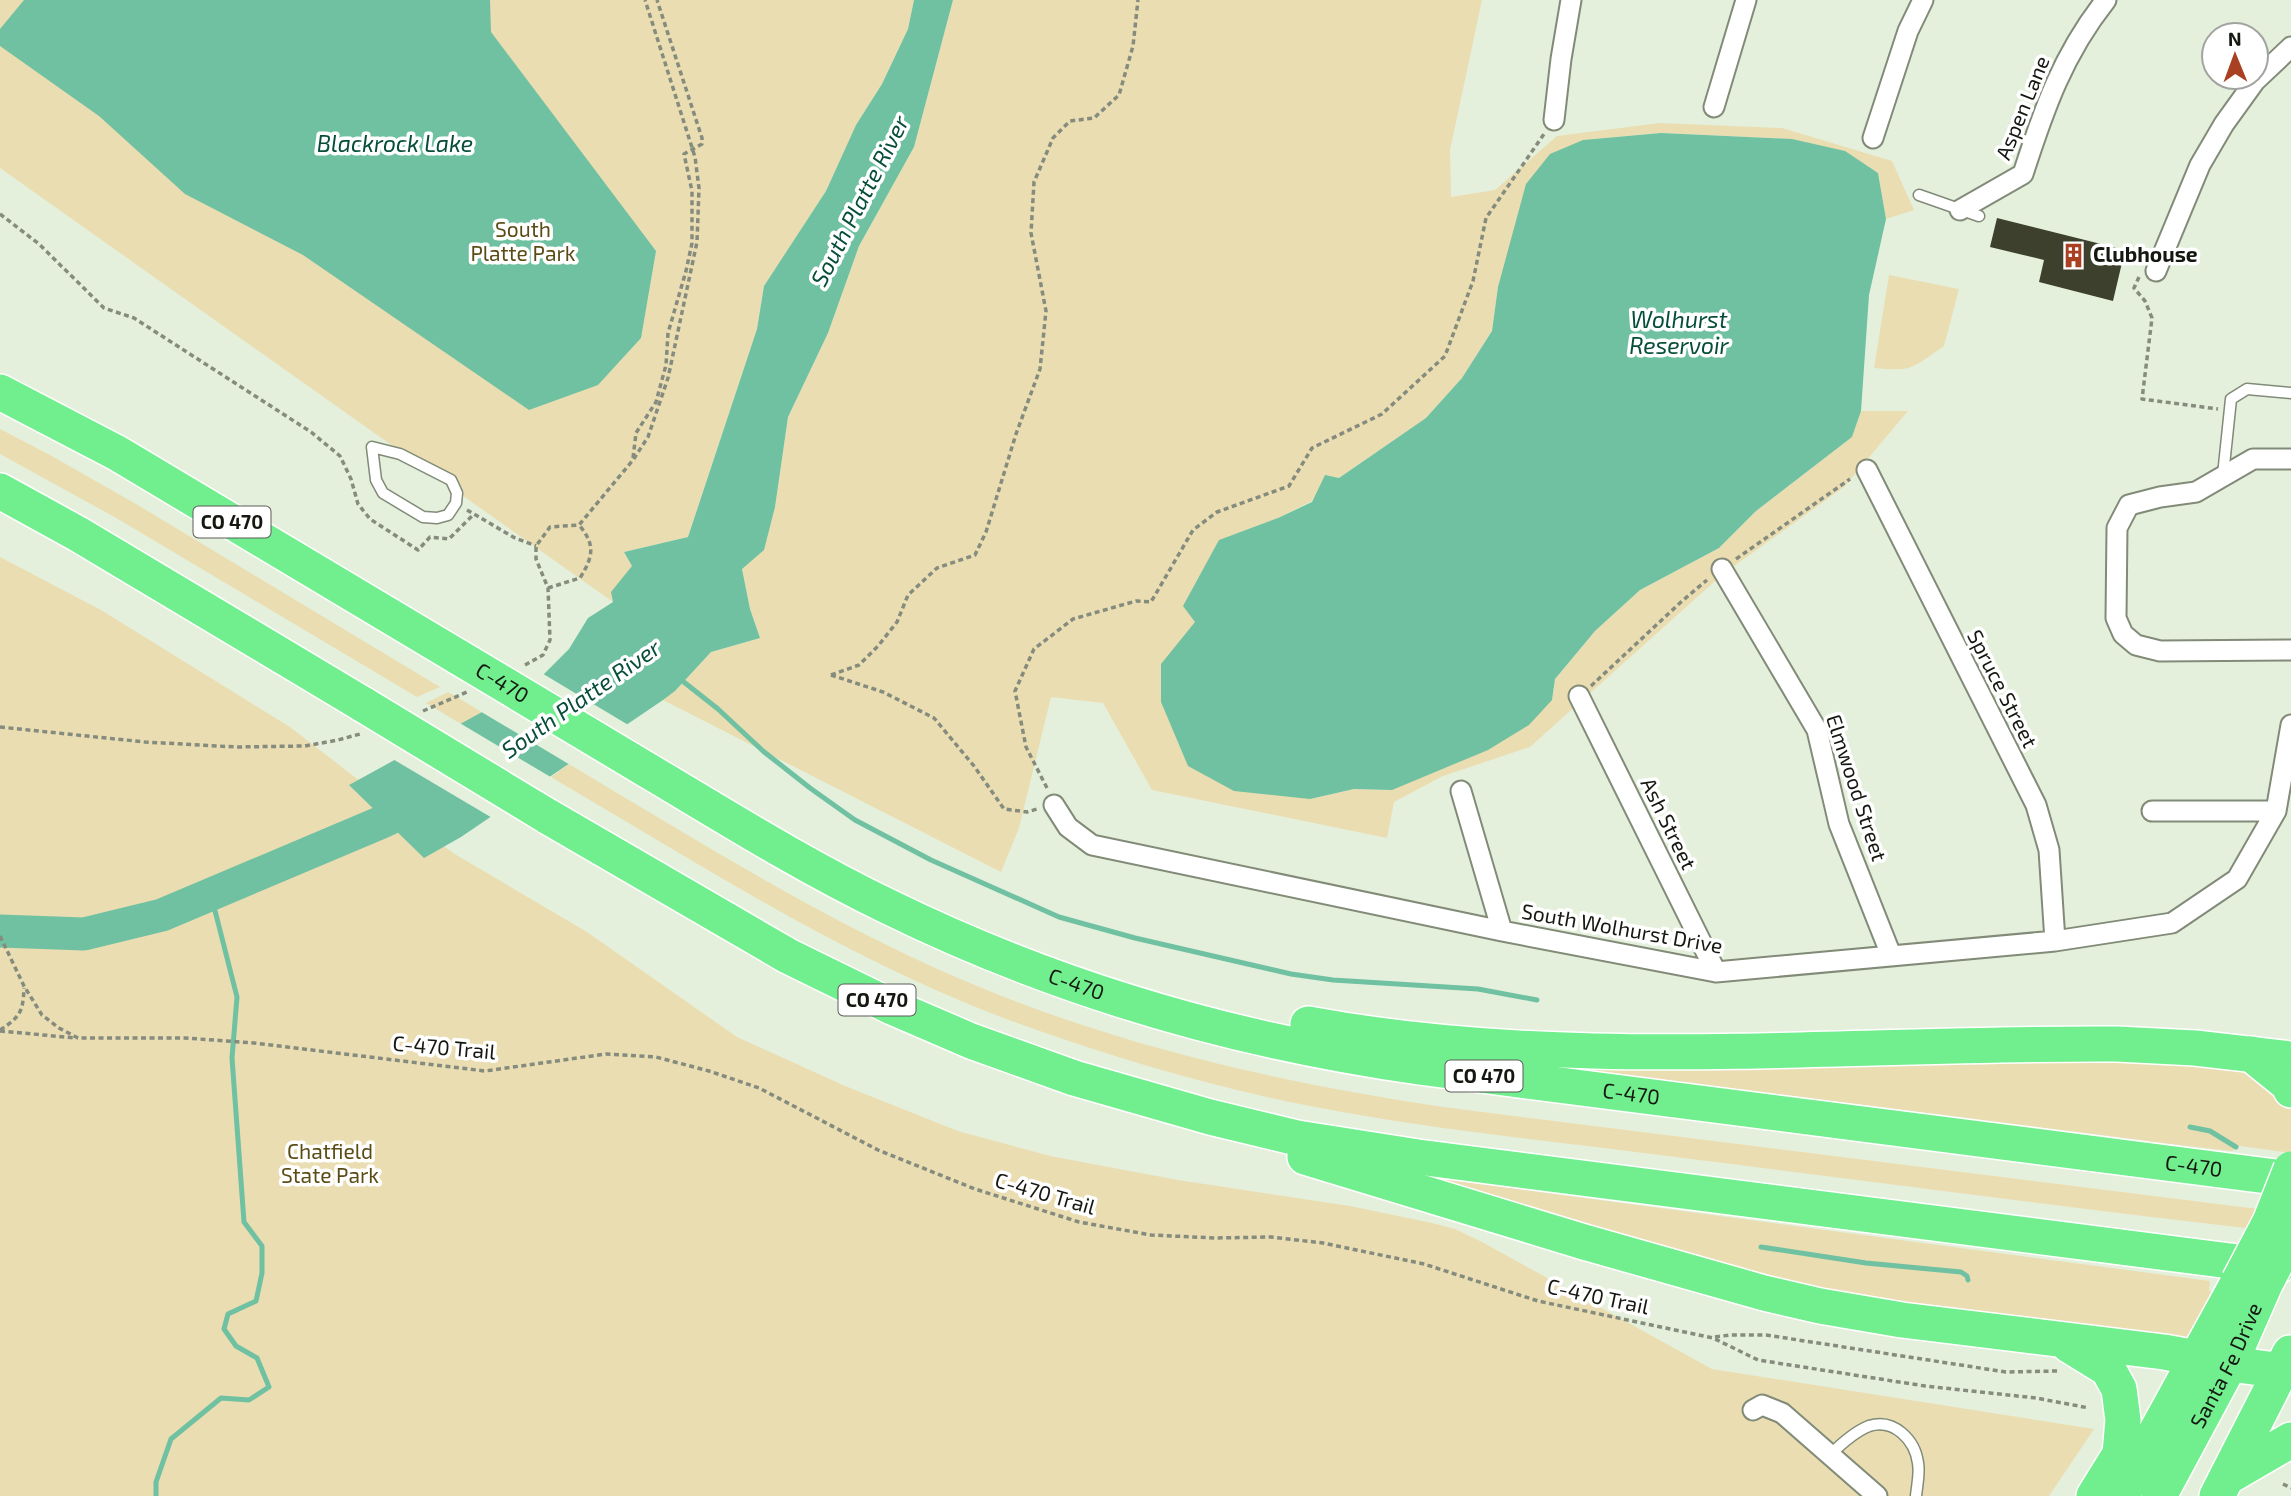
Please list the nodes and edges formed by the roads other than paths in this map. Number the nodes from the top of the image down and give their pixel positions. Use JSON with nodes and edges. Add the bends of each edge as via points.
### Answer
{"nodes":[{"id":1,"x":1572,"y":0,"type":"edge"},
{"id":2,"x":1746,"y":0,"type":"edge"},
{"id":3,"x":1923,"y":0,"type":"edge"},
{"id":4,"x":2106,"y":0,"type":"edge"},
{"id":5,"x":2291,"y":47,"type":"edge"},
{"id":6,"x":1714,"y":107,"type":"dead end"},
{"id":7,"x":1554,"y":120,"type":"road end"},
{"id":8,"x":1873,"y":138,"type":"dead end"},
{"id":9,"x":1919,"y":195,"type":"dead end"},
{"id":10,"x":1960,"y":210,"type":"junction"},
{"id":11,"x":1979,"y":216,"type":"dead end"},
{"id":12,"x":2156,"y":271,"type":"road end"},
{"id":13,"x":0,"y":392,"type":"edge"},
{"id":14,"x":2291,"y":393,"type":"edge"},
{"id":15,"x":372,"y":447,"type":"joint"},
{"id":16,"x":2291,"y":459,"type":"edge"},
{"id":17,"x":1867,"y":470,"type":"dead end"},
{"id":18,"x":2223,"y":475,"type":"junction"},
{"id":19,"x":0,"y":491,"type":"edge"},
{"id":20,"x":1722,"y":569,"type":"dead end"},
{"id":21,"x":2291,"y":650,"type":"edge"},
{"id":22,"x":1580,"y":696,"type":"dead end"},
{"id":23,"x":2291,"y":724,"type":"edge"},
{"id":24,"x":1461,"y":791,"type":"dead end"},
{"id":25,"x":1054,"y":804,"type":"road end"},
{"id":26,"x":2152,"y":811,"type":"dead end"},
{"id":27,"x":2276,"y":811,"type":"junction"},
{"id":28,"x":722,"y":815,"type":"junction"},
{"id":29,"x":1502,"y":931,"type":"junction"},
{"id":30,"x":2054,"y":941,"type":"junction"},
{"id":31,"x":1891,"y":955,"type":"junction"},
{"id":32,"x":1716,"y":972,"type":"junction"},
{"id":33,"x":2195,"y":1048,"type":"junction"},
{"id":34,"x":2291,"y":1049,"type":"edge"},
{"id":35,"x":2251,"y":1054,"type":"junction"},
{"id":36,"x":2291,"y":1059,"type":"edge"},
{"id":37,"x":2291,"y":1090,"type":"edge"},
{"id":38,"x":1234,"y":1123,"type":"junction"},
{"id":39,"x":2291,"y":1169,"type":"edge"},
{"id":40,"x":2291,"y":1179,"type":"edge"},
{"id":41,"x":2291,"y":1234,"type":"edge"},
{"id":42,"x":2265,"y":1278,"type":"edge"},
{"id":43,"x":2062,"y":1355,"type":"junction"},
{"id":44,"x":2197,"y":1358,"type":"junction"},
{"id":45,"x":2230,"y":1364,"type":"junction"},
{"id":46,"x":2288,"y":1365,"type":"edge"},
{"id":47,"x":1753,"y":1410,"type":"dead end"},
{"id":48,"x":2291,"y":1440,"type":"edge"},
{"id":49,"x":1830,"y":1455,"type":"junction"},
{"id":50,"x":2223,"y":1486,"type":"edge"},
{"id":51,"x":1877,"y":1496,"type":"edge"},
{"id":52,"x":1916,"y":1496,"type":"edge"},
{"id":53,"x":2094,"y":1496,"type":"edge"},
{"id":54,"x":2121,"y":1496,"type":"edge"},
{"id":55,"x":2159,"y":1496,"type":"edge"}],
"edges":[{"from":1,"to":7,"type":"street"},
{"from":2,"to":6,"type":"street"},
{"from":3,"to":8,"type":"street","via":[[1908,31]]},
{"from":4,"to":10,"type":"street","name":"Aspen Lane","via":[[2063,66],[2023,174]]},
{"from":5,"to":12,"type":"street","via":[[2255,81],[2224,124],[2200,165]]},
{"from":9,"to":10,"type":"lane"},
{"from":10,"to":11,"type":"lane"},
{"from":13,"to":28,"type":"highway","name":"C-470","number":"CO 470","bridge":true,"via":[[107,448],[466,674]]},
{"from":14,"to":18,"type":"lane","via":[[2247,389],[2231,400]]},
{"from":15,"to":15,"type":"lane","via":[[376,480],[383,493],[423,517],[448,515],[457,492],[451,480],[400,454]]},
{"from":16,"to":18,"type":"street","via":[[2253,459]]},
{"from":17,"to":30,"type":"street","name":"Spruce Street","via":[[2036,805],[2049,850]]},
{"from":18,"to":21,"type":"street","via":[[2196,492],[2129,505],[2117,528],[2116,618],[2123,634],[2136,645],[2160,650]]},
{"from":19,"to":38,"type":"highway","number":"CO 470","bridge":true,"via":[[78,534],[367,718],[827,976],[997,1051],[1139,1098]]},
{"from":20,"to":31,"type":"street","name":"Elmwood Street","via":[[1817,730],[1839,824]]},
{"from":22,"to":32,"type":"street","name":"Ash Street"},
{"from":23,"to":27,"type":"street","name":"South Wolhurst Drive"},
{"from":24,"to":29,"type":"street"},
{"from":25,"to":29,"type":"street","name":"South Wolhurst Drive","via":[[1068,827],[1092,845]]},
{"from":26,"to":27,"type":"street"},
{"from":27,"to":30,"type":"street","name":"South Wolhurst Drive","via":[[2237,880],[2172,923]]},
{"from":28,"to":33,"type":"highway","via":[[764,820],[894,890],[1070,962],[1251,1012],[1353,1032],[1567,1050],[2068,1043]]},
{"from":28,"to":40,"type":"highway","name":"C-470","number":"CO 470","via":[[866,895],[979,947],[1171,1015],[1316,1050]]},
{"from":29,"to":32,"type":"street","name":"South Wolhurst Drive"},
{"from":30,"to":31,"type":"street","name":"South Wolhurst Drive"},
{"from":31,"to":32,"type":"street","name":"South Wolhurst Drive"},
{"from":33,"to":34,"type":"highway"},
{"from":33,"to":35,"type":"highway"},
{"from":35,"to":36,"type":"highway"},
{"from":35,"to":37,"type":"highway"},
{"from":38,"to":42,"type":"highway","number":"CO 470","via":[[1418,1157]]},
{"from":38,"to":43,"type":"highway","via":[[1323,1164],[1764,1293]]},
{"from":39,"to":42,"type":"highway","bridge":true,"via":[[2270,1222]]},
{"from":41,"to":42,"type":"highway","name":"Santa Fe Drive","bridge":true},
{"from":42,"to":44,"type":"highway"},
{"from":42,"to":45,"type":"highway","name":"Santa Fe Drive"},
{"from":43,"to":44,"type":"highway","via":[[2164,1352]]},
{"from":43,"to":53,"type":"highway","via":[[2108,1369],[2119,1389],[2123,1420],[2120,1454]]},
{"from":44,"to":45,"type":"highway"},
{"from":44,"to":54,"type":"highway"},
{"from":45,"to":46,"type":"highway"},
{"from":45,"to":55,"type":"highway","name":"Santa Fe Drive"},
{"from":46,"to":50,"type":"highway"},
{"from":47,"to":49,"type":"street","via":[[1762,1405],[1782,1413]]},
{"from":48,"to":50,"type":"highway"},
{"from":49,"to":51,"type":"street"},
{"from":49,"to":52,"type":"lane","via":[[1843,1441],[1870,1426],[1897,1429],[1907,1436],[1918,1460]]}]}
